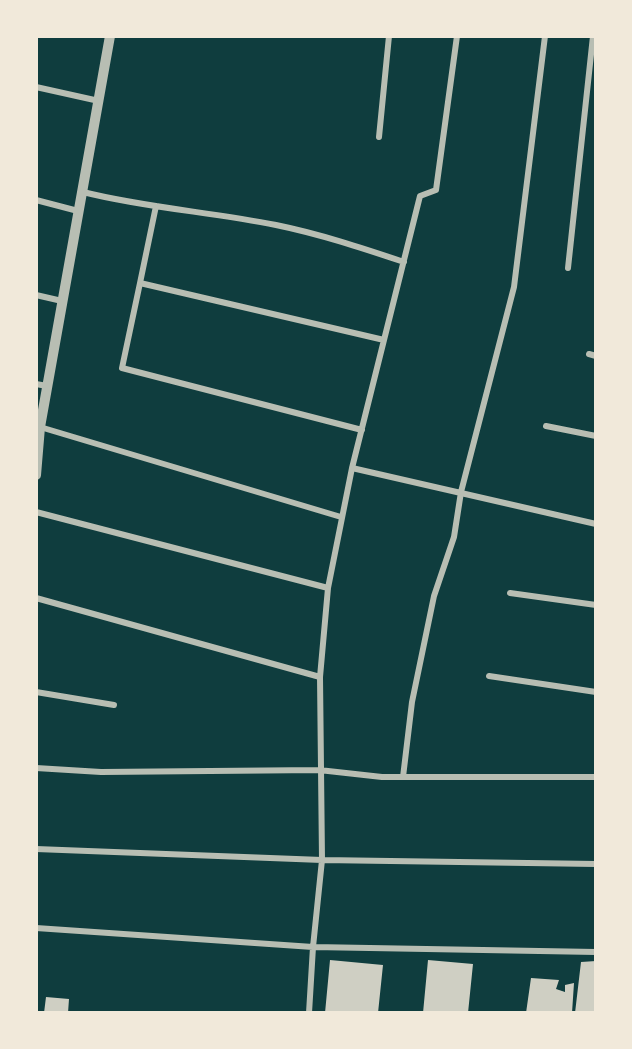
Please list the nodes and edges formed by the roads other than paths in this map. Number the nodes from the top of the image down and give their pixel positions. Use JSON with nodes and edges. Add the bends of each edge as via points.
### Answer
{"nodes":[{"id":1,"x":110,"y":36,"type":"edge"},
{"id":2,"x":389,"y":36,"type":"edge"},
{"id":3,"x":457,"y":36,"type":"edge"},
{"id":4,"x":545,"y":36,"type":"edge"},
{"id":5,"x":593,"y":36,"type":"edge"},
{"id":6,"x":36,"y":87,"type":"edge"},
{"id":7,"x":99,"y":101,"type":"junction"},
{"id":8,"x":379,"y":137,"type":"dead end"},
{"id":9,"x":83,"y":192,"type":"junction"},
{"id":10,"x":36,"y":200,"type":"edge"},
{"id":11,"x":156,"y":206,"type":"junction"},
{"id":12,"x":78,"y":210,"type":"junction"},
{"id":13,"x":404,"y":261,"type":"junction"},
{"id":14,"x":568,"y":268,"type":"dead end"},
{"id":15,"x":140,"y":283,"type":"junction"},
{"id":16,"x":36,"y":295,"type":"edge"},
{"id":17,"x":62,"y":301,"type":"junction"},
{"id":18,"x":384,"y":340,"type":"junction"},
{"id":19,"x":41,"y":385,"type":"edge"},
{"id":20,"x":546,"y":426,"type":"dead end"},
{"id":21,"x":38,"y":427,"type":"edge"},
{"id":22,"x":362,"y":430,"type":"junction"},
{"id":23,"x":596,"y":436,"type":"edge"},
{"id":24,"x":352,"y":468,"type":"junction"},
{"id":25,"x":36,"y":475,"type":"edge"},
{"id":26,"x":462,"y":492,"type":"junction"},
{"id":27,"x":36,"y":512,"type":"edge"},
{"id":28,"x":341,"y":517,"type":"junction"},
{"id":29,"x":596,"y":524,"type":"edge"},
{"id":30,"x":328,"y":588,"type":"junction"},
{"id":31,"x":510,"y":593,"type":"dead end"},
{"id":32,"x":36,"y":598,"type":"edge"},
{"id":33,"x":596,"y":605,"type":"edge"},
{"id":34,"x":489,"y":676,"type":"dead end"},
{"id":35,"x":320,"y":677,"type":"junction"},
{"id":36,"x":36,"y":692,"type":"edge"},
{"id":37,"x":596,"y":692,"type":"edge"},
{"id":38,"x":114,"y":705,"type":"dead end"},
{"id":39,"x":36,"y":768,"type":"edge"},
{"id":40,"x":319,"y":770,"type":"junction"},
{"id":41,"x":403,"y":777,"type":"junction"},
{"id":42,"x":596,"y":777,"type":"edge"},
{"id":43,"x":36,"y":849,"type":"edge"},
{"id":44,"x":322,"y":860,"type":"junction"},
{"id":45,"x":596,"y":864,"type":"edge"},
{"id":46,"x":36,"y":928,"type":"edge"},
{"id":47,"x":313,"y":947,"type":"junction"},
{"id":48,"x":596,"y":952,"type":"edge"},
{"id":49,"x":309,"y":1013,"type":"edge"}],
"edges":[{"from":1,"to":7,"type":"street"},
{"from":2,"to":8,"type":"street"},
{"from":3,"to":13,"type":"street","via":[[436,190],[420,195]]},
{"from":4,"to":26,"type":"street","via":[[514,287]]},
{"from":5,"to":14,"type":"street"},
{"from":6,"to":7,"type":"street"},
{"from":7,"to":9,"type":"street"},
{"from":9,"to":11,"type":"street"},
{"from":9,"to":12,"type":"street"},
{"from":10,"to":12,"type":"street"},
{"from":11,"to":13,"type":"street","via":[[310,232]]},
{"from":11,"to":15,"type":"street"},
{"from":12,"to":17,"type":"street"},
{"from":13,"to":18,"type":"street"},
{"from":15,"to":18,"type":"street"},
{"from":15,"to":22,"type":"street","via":[[122,368]]},
{"from":16,"to":17,"type":"street"},
{"from":17,"to":19,"type":"street"},
{"from":18,"to":22,"type":"street"},
{"from":19,"to":21,"type":"street"},
{"from":20,"to":23,"type":"street"},
{"from":21,"to":25,"type":"street"},
{"from":21,"to":28,"type":"street"},
{"from":22,"to":24,"type":"street"},
{"from":24,"to":26,"type":"street"},
{"from":24,"to":28,"type":"street"},
{"from":26,"to":29,"type":"street"},
{"from":26,"to":41,"type":"street","via":[[454,537],[434,596],[412,702]]},
{"from":27,"to":30,"type":"street"},
{"from":28,"to":30,"type":"street"},
{"from":30,"to":35,"type":"street"},
{"from":31,"to":33,"type":"street"},
{"from":32,"to":35,"type":"street"},
{"from":34,"to":37,"type":"street"},
{"from":35,"to":40,"type":"street"},
{"from":36,"to":38,"type":"street"},
{"from":39,"to":40,"type":"street","via":[[101,772]]},
{"from":40,"to":41,"type":"street"},
{"from":40,"to":44,"type":"street"},
{"from":41,"to":42,"type":"street"},
{"from":43,"to":44,"type":"street"},
{"from":44,"to":45,"type":"street"},
{"from":44,"to":47,"type":"street"},
{"from":46,"to":47,"type":"street"},
{"from":47,"to":48,"type":"street"},
{"from":47,"to":49,"type":"street"}]}
